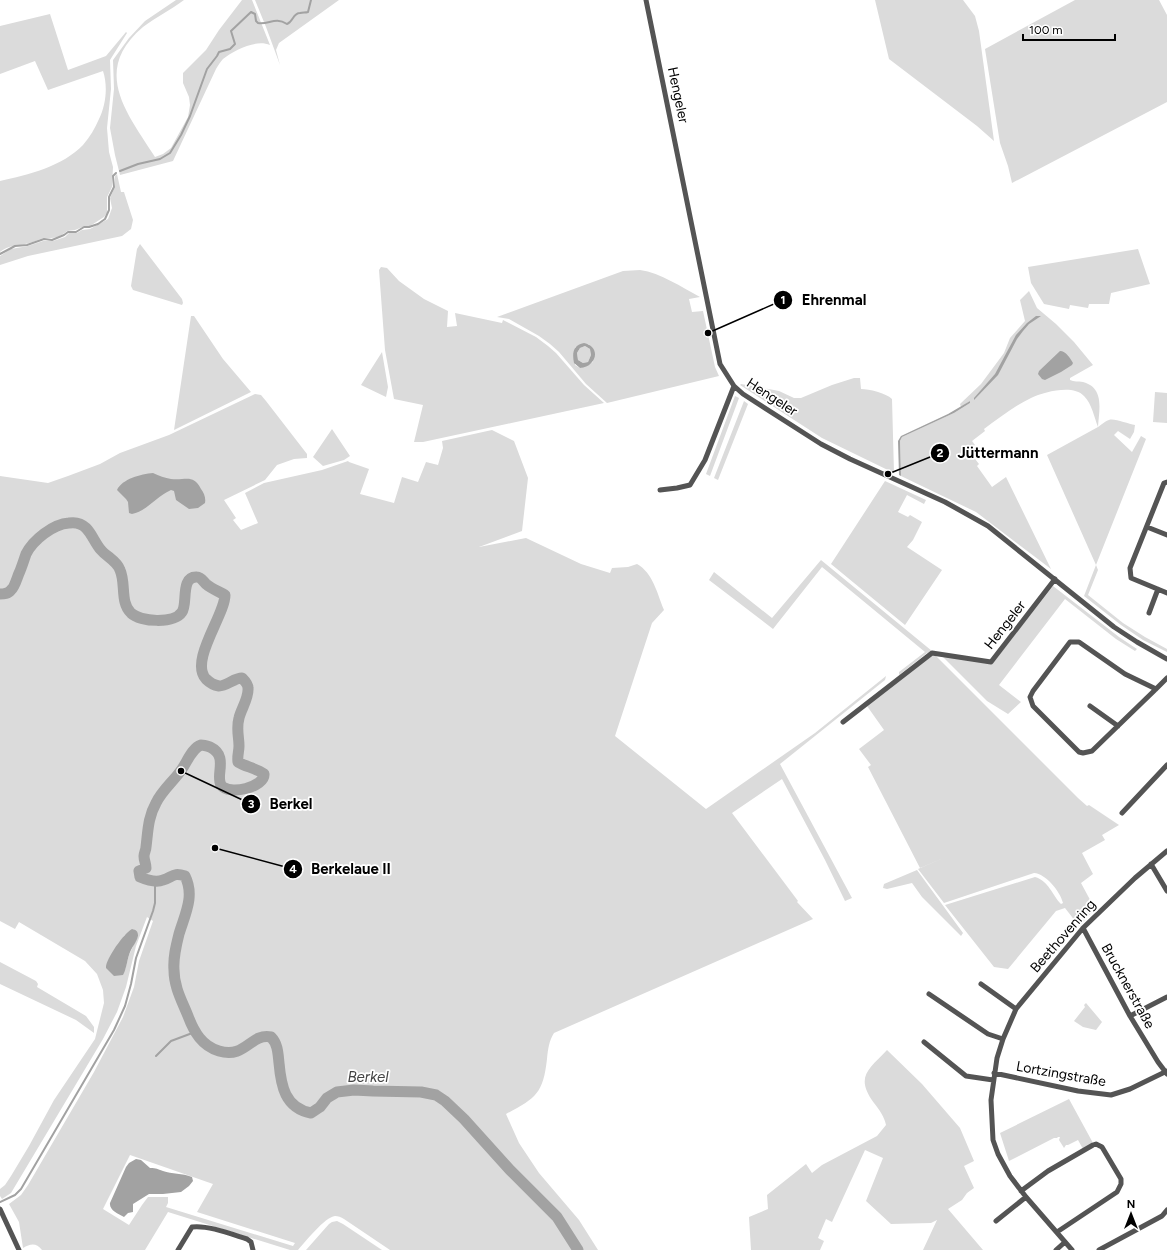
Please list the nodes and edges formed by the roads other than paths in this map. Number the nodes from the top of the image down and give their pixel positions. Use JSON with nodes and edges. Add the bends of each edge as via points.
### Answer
{"nodes":[{"id":1,"x":646,"y":0,"type":"edge"},
{"id":2,"x":734,"y":386,"type":"junction"},
{"id":3,"x":1167,"y":482,"type":"edge"},
{"id":4,"x":660,"y":490,"type":"dead end"},
{"id":5,"x":1147,"y":527,"type":"junction"},
{"id":6,"x":1167,"y":535,"type":"edge"},
{"id":7,"x":1055,"y":580,"type":"junction"},
{"id":8,"x":1158,"y":589,"type":"junction"},
{"id":9,"x":1167,"y":593,"type":"edge"},
{"id":10,"x":1149,"y":613,"type":"dead end"},
{"id":11,"x":1167,"y":659,"type":"edge"},
{"id":12,"x":1167,"y":678,"type":"edge"},
{"id":13,"x":1156,"y":690,"type":"junction"},
{"id":14,"x":1090,"y":706,"type":"dead end"},
{"id":15,"x":843,"y":722,"type":"dead end"},
{"id":16,"x":1118,"y":726,"type":"junction"},
{"id":17,"x":1167,"y":765,"type":"edge"},
{"id":18,"x":1122,"y":813,"type":"dead end"},
{"id":19,"x":1167,"y":851,"type":"edge"},
{"id":20,"x":1151,"y":864,"type":"junction"},
{"id":21,"x":1167,"y":892,"type":"edge"},
{"id":22,"x":1083,"y":928,"type":"junction"},
{"id":23,"x":981,"y":984,"type":"dead end"},
{"id":24,"x":929,"y":994,"type":"dead end"},
{"id":25,"x":1167,"y":997,"type":"edge"},
{"id":26,"x":1016,"y":1009,"type":"junction"},
{"id":27,"x":1130,"y":1016,"type":"junction"},
{"id":28,"x":1003,"y":1039,"type":"junction"},
{"id":29,"x":924,"y":1042,"type":"dead end"},
{"id":30,"x":1166,"y":1072,"type":"edge"},
{"id":31,"x":994,"y":1074,"type":"junction"},
{"id":32,"x":993,"y":1080,"type":"junction"},
{"id":33,"x":1021,"y":1191,"type":"junction"},
{"id":34,"x":1026,"y":1197,"type":"junction"},
{"id":35,"x":0,"y":1209,"type":"edge"},
{"id":36,"x":1167,"y":1210,"type":"edge"},
{"id":37,"x":996,"y":1221,"type":"dead end"},
{"id":38,"x":1057,"y":1232,"type":"junction"},
{"id":39,"x":1065,"y":1242,"type":"junction"},
{"id":40,"x":19,"y":1250,"type":"edge"},
{"id":41,"x":178,"y":1250,"type":"edge"},
{"id":42,"x":253,"y":1250,"type":"edge"},
{"id":43,"x":1056,"y":1250,"type":"edge"},
{"id":44,"x":1072,"y":1250,"type":"edge"},
{"id":45,"x":1099,"y":1250,"type":"edge"}],
"edges":[{"from":1,"to":2,"type":"street","name":"Hengeler","via":[[720,364]]},
{"from":2,"to":4,"type":"street","via":[[705,460],[690,485]]},
{"from":2,"to":7,"type":"street","name":"Hengeler","via":[[821,444],[945,502],[983,523]]},
{"from":3,"to":5,"type":"street","via":[[1164,483]]},
{"from":5,"to":6,"type":"street"},
{"from":5,"to":8,"type":"street","via":[[1130,568],[1131,578]]},
{"from":7,"to":11,"type":"street","name":"Hengeler","via":[[1114,627]]},
{"from":7,"to":15,"type":"street","name":"Hengeler","via":[[991,662],[932,653]]},
{"from":8,"to":9,"type":"street"},
{"from":8,"to":10,"type":"street"},
{"from":12,"to":13,"type":"street"},
{"from":13,"to":16,"type":"street"},
{"from":13,"to":16,"type":"street","via":[[1125,674],[1079,642],[1070,642],[1033,691],[1030,697],[1033,706],[1082,753],[1092,751]]},
{"from":14,"to":16,"type":"street"},
{"from":17,"to":18,"type":"street"},
{"from":19,"to":20,"type":"street","name":"Beethovenring"},
{"from":20,"to":21,"type":"street"},
{"from":20,"to":22,"type":"street","name":"Beethovenring"},
{"from":22,"to":26,"type":"street","name":"Beethovenring"},
{"from":22,"to":27,"type":"street","name":"Brucknerstraße"},
{"from":23,"to":26,"type":"street"},
{"from":24,"to":28,"type":"street","via":[[988,1034]]},
{"from":25,"to":27,"type":"street"},
{"from":26,"to":28,"type":"street","name":"Beethovenring"},
{"from":27,"to":30,"type":"street","name":"Brucknerstraße"},
{"from":28,"to":31,"type":"street","name":"Beethovenring"},
{"from":29,"to":32,"type":"street","via":[[966,1076]]},
{"from":30,"to":31,"type":"street","name":"Lortzingstraße","via":[[1130,1089],[1111,1094],[1074,1090]]},
{"from":31,"to":32,"type":"street","name":"Beethovenring"},
{"from":32,"to":33,"type":"street","name":"Beethovenring","via":[[991,1100],[994,1140],[1003,1164]]},
{"from":33,"to":34,"type":"street","name":"Beethovenring"},
{"from":33,"to":38,"type":"street","via":[[1048,1170],[1096,1144],[1102,1147],[1122,1184],[1117,1192]]},
{"from":34,"to":37,"type":"street"},
{"from":34,"to":38,"type":"street","name":"Beethovenring"},
{"from":35,"to":40,"type":"street"},
{"from":36,"to":45,"type":"street","via":[[1162,1216]]},
{"from":38,"to":39,"type":"street","name":"Beethovenring"},
{"from":39,"to":43,"type":"street"},
{"from":39,"to":44,"type":"street","name":"Beethovenring"},
{"from":41,"to":42,"type":"street","via":[[192,1227],[197,1226],[247,1239],[251,1242]]}]}
